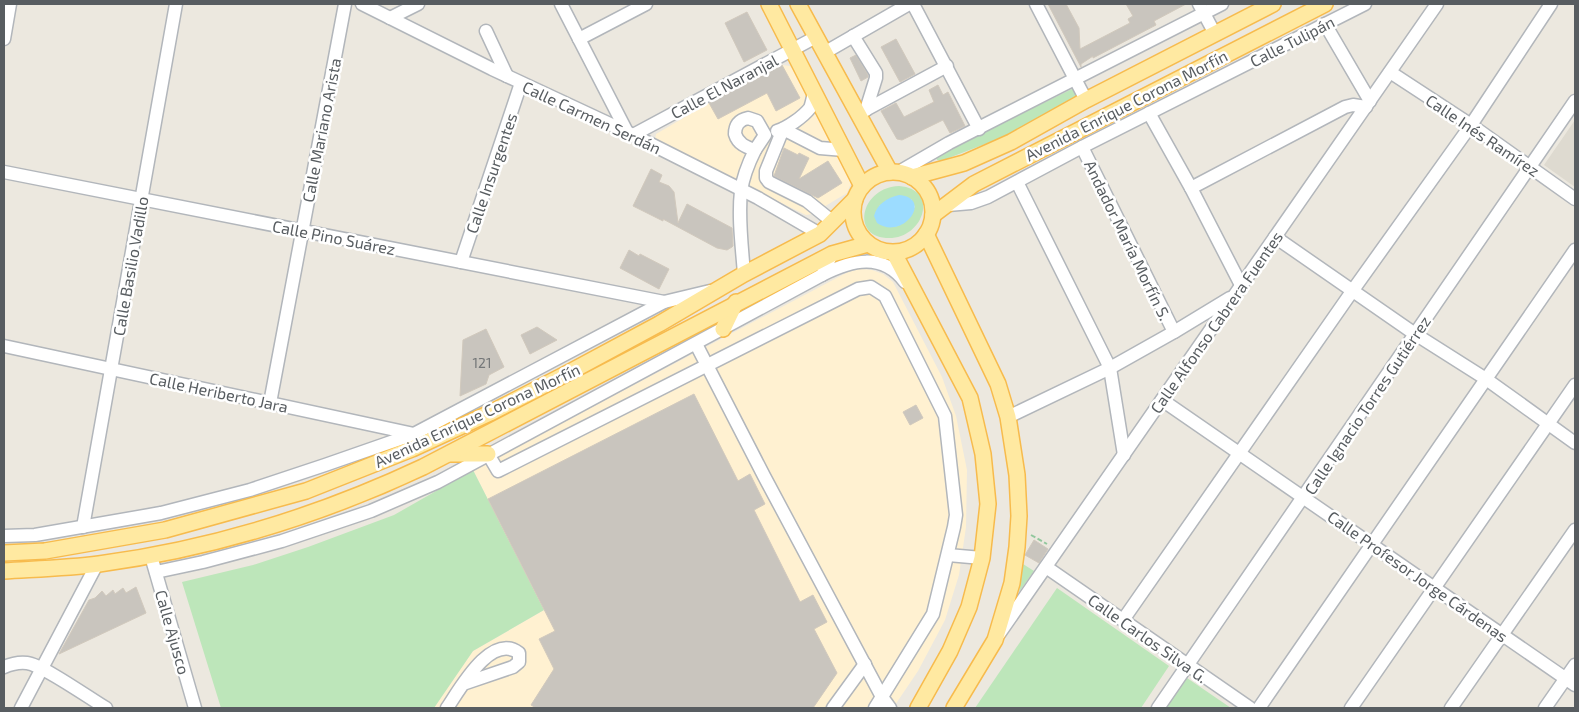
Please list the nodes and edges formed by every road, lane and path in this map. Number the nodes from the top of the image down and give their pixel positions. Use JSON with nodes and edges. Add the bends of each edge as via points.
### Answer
{"nodes":[{"id":1,"x":10,"y":4,"type":"edge"},
{"id":2,"x":176,"y":4,"type":"edge"},
{"id":3,"x":345,"y":4,"type":"edge"},
{"id":4,"x":362,"y":4,"type":"edge"},
{"id":5,"x":418,"y":4,"type":"edge"},
{"id":6,"x":560,"y":4,"type":"edge"},
{"id":7,"x":646,"y":4,"type":"edge"},
{"id":8,"x":769,"y":4,"type":"edge"},
{"id":9,"x":798,"y":4,"type":"edge"},
{"id":10,"x":909,"y":4,"type":"edge"},
{"id":11,"x":913,"y":4,"type":"edge"},
{"id":12,"x":1036,"y":4,"type":"edge"},
{"id":13,"x":1222,"y":4,"type":"edge"},
{"id":14,"x":1273,"y":4,"type":"edge"},
{"id":15,"x":1325,"y":4,"type":"edge"},
{"id":16,"x":1365,"y":4,"type":"edge"},
{"id":17,"x":1437,"y":4,"type":"edge"},
{"id":18,"x":1551,"y":4,"type":"edge"},
{"id":19,"x":1202,"y":8,"type":"edge"},
{"id":20,"x":390,"y":18,"type":"junction"},
{"id":21,"x":1325,"y":24,"type":"junction"},
{"id":22,"x":486,"y":31,"type":"dead end"},
{"id":23,"x":1215,"y":34,"type":"junction"},
{"id":24,"x":853,"y":36,"type":"junction"},
{"id":25,"x":816,"y":37,"type":"junction"},
{"id":26,"x":4,"y":39,"type":"edge"},
{"id":27,"x":579,"y":39,"type":"junction"},
{"id":28,"x":792,"y":50,"type":"junction"},
{"id":29,"x":824,"y":53,"type":"junction"},
{"id":30,"x":947,"y":66,"type":"junction"},
{"id":31,"x":1390,"y":72,"type":"junction"},
{"id":32,"x":507,"y":76,"type":"junction"},
{"id":33,"x":1075,"y":79,"type":"junction"},
{"id":34,"x":521,"y":83,"type":"junction"},
{"id":35,"x":814,"y":92,"type":"junction"},
{"id":36,"x":1086,"y":100,"type":"junction"},
{"id":37,"x":1575,"y":101,"type":"edge"},
{"id":38,"x":1368,"y":104,"type":"junction"},
{"id":39,"x":862,"y":112,"type":"junction"},
{"id":40,"x":1149,"y":113,"type":"junction"},
{"id":41,"x":1471,"y":125,"type":"junction"},
{"id":42,"x":783,"y":129,"type":"junction"},
{"id":43,"x":978,"y":129,"type":"junction"},
{"id":44,"x":630,"y":133,"type":"junction"},
{"id":45,"x":765,"y":134,"type":"junction"},
{"id":46,"x":1082,"y":147,"type":"junction"},
{"id":47,"x":755,"y":150,"type":"junction"},
{"id":48,"x":844,"y":150,"type":"junction"},
{"id":49,"x":1530,"y":167,"type":"junction"},
{"id":50,"x":4,"y":172,"type":"edge"},
{"id":51,"x":900,"y":174,"type":"junction"},
{"id":52,"x":1017,"y":182,"type":"junction"},
{"id":53,"x":1191,"y":188,"type":"junction"},
{"id":54,"x":741,"y":190,"type":"junction"},
{"id":55,"x":859,"y":192,"type":"junction"},
{"id":56,"x":794,"y":194,"type":"junction"},
{"id":57,"x":142,"y":199,"type":"junction"},
{"id":58,"x":1575,"y":199,"type":"edge"},
{"id":59,"x":948,"y":205,"type":"junction"},
{"id":60,"x":785,"y":213,"type":"junction"},
{"id":61,"x":933,"y":215,"type":"junction"},
{"id":62,"x":833,"y":222,"type":"junction"},
{"id":63,"x":302,"y":231,"type":"junction"},
{"id":64,"x":820,"y":234,"type":"junction"},
{"id":65,"x":926,"y":234,"type":"junction"},
{"id":66,"x":1275,"y":238,"type":"junction"},
{"id":67,"x":868,"y":244,"type":"junction"},
{"id":68,"x":1575,"y":250,"type":"edge"},
{"id":69,"x":894,"y":253,"type":"junction"},
{"id":70,"x":832,"y":254,"type":"junction"},
{"id":71,"x":461,"y":262,"type":"junction"},
{"id":72,"x":744,"y":274,"type":"junction"},
{"id":73,"x":822,"y":275,"type":"junction"},
{"id":74,"x":715,"y":290,"type":"junction"},
{"id":75,"x":1353,"y":290,"type":"junction"},
{"id":76,"x":1238,"y":291,"type":"junction"},
{"id":77,"x":920,"y":301,"type":"junction"},
{"id":78,"x":664,"y":302,"type":"junction"},
{"id":79,"x":736,"y":302,"type":"junction"},
{"id":80,"x":723,"y":329,"type":"junction"},
{"id":81,"x":1174,"y":332,"type":"junction"},
{"id":82,"x":1415,"y":334,"type":"junction"},
{"id":83,"x":696,"y":344,"type":"junction"},
{"id":84,"x":4,"y":346,"type":"edge"},
{"id":85,"x":706,"y":366,"type":"junction"},
{"id":86,"x":1110,"y":368,"type":"junction"},
{"id":87,"x":111,"y":369,"type":"junction"},
{"id":88,"x":1486,"y":380,"type":"junction"},
{"id":89,"x":1575,"y":385,"type":"edge"},
{"id":90,"x":1162,"y":400,"type":"junction"},
{"id":91,"x":270,"y":403,"type":"junction"},
{"id":92,"x":1008,"y":417,"type":"junction"},
{"id":93,"x":1548,"y":424,"type":"junction"},
{"id":94,"x":414,"y":434,"type":"junction"},
{"id":95,"x":434,"y":439,"type":"junction"},
{"id":96,"x":1575,"y":442,"type":"edge"},
{"id":97,"x":449,"y":453,"type":"junction"},
{"id":98,"x":1239,"y":453,"type":"junction"},
{"id":99,"x":488,"y":454,"type":"junction"},
{"id":100,"x":1124,"y":455,"type":"junction"},
{"id":101,"x":1303,"y":497,"type":"junction"},
{"id":102,"x":83,"y":527,"type":"junction"},
{"id":103,"x":1018,"y":528,"type":"junction"},
{"id":104,"x":1575,"y":530,"type":"edge"},
{"id":105,"x":4,"y":536,"type":"edge"},
{"id":106,"x":1372,"y":545,"type":"junction"},
{"id":107,"x":1057,"y":550,"type":"junction"},
{"id":108,"x":4,"y":553,"type":"edge"},
{"id":109,"x":948,"y":554,"type":"junction"},
{"id":110,"x":151,"y":556,"type":"junction"},
{"id":111,"x":982,"y":558,"type":"junction"},
{"id":112,"x":97,"y":564,"type":"junction"},
{"id":113,"x":1046,"y":567,"type":"junction"},
{"id":114,"x":4,"y":571,"type":"edge"},
{"id":115,"x":156,"y":572,"type":"junction"},
{"id":116,"x":1435,"y":588,"type":"junction"},
{"id":117,"x":1123,"y":620,"type":"junction"},
{"id":118,"x":1502,"y":634,"type":"junction"},
{"id":119,"x":995,"y":640,"type":"junction"},
{"id":120,"x":864,"y":664,"type":"junction"},
{"id":121,"x":1188,"y":665,"type":"junction"},
{"id":122,"x":1575,"y":665,"type":"edge"},
{"id":123,"x":4,"y":667,"type":"edge"},
{"id":124,"x":42,"y":668,"type":"junction"},
{"id":125,"x":1571,"y":682,"type":"edge"},
{"id":126,"x":463,"y":684,"type":"dead end"},
{"id":127,"x":882,"y":697,"type":"junction"},
{"id":128,"x":21,"y":708,"type":"edge"},
{"id":129,"x":106,"y":708,"type":"edge"},
{"id":130,"x":195,"y":708,"type":"edge"},
{"id":131,"x":447,"y":708,"type":"edge"},
{"id":132,"x":833,"y":708,"type":"edge"},
{"id":133,"x":875,"y":708,"type":"edge"},
{"id":134,"x":890,"y":708,"type":"edge"},
{"id":135,"x":918,"y":708,"type":"edge"},
{"id":136,"x":954,"y":708,"type":"edge"},
{"id":137,"x":1158,"y":708,"type":"edge"},
{"id":138,"x":1250,"y":708,"type":"edge"},
{"id":139,"x":1259,"y":708,"type":"edge"},
{"id":140,"x":1352,"y":708,"type":"edge"},
{"id":141,"x":1451,"y":708,"type":"edge"},
{"id":142,"x":1546,"y":708,"type":"edge"}],
"edges":[{"from":1,"to":26,"type":"street"},
{"from":2,"to":57,"type":"street","name":"Calle Basilio Vadillo"},
{"from":3,"to":63,"type":"street","name":"Calle Mariano Arista"},
{"from":4,"to":20,"type":"street","name":"Calle Carmen Serdán"},
{"from":5,"to":20,"type":"street"},
{"from":6,"to":27,"type":"street"},
{"from":7,"to":27,"type":"street"},
{"from":8,"to":28,"type":"main road"},
{"from":9,"to":25,"type":"main road"},
{"from":10,"to":24,"type":"street"},
{"from":11,"to":30,"type":"street"},
{"from":12,"to":33,"type":"street"},
{"from":13,"to":19,"type":"street","name":"Avenida Enrique Corona Morfín"},
{"from":14,"to":23,"type":"main road","name":"Avenida Enrique Corona Morfín"},
{"from":15,"to":59,"type":"main road","name":"Avenida Enrique Corona Morfín","via":[[1019,160],[974,184]]},
{"from":16,"to":21,"type":"street","name":"Calle Tulipán"},
{"from":17,"to":31,"type":"street","name":"Calle Alfonso Cabrera Fuentes"},
{"from":18,"to":41,"type":"street"},
{"from":19,"to":23,"type":"street"},
{"from":19,"to":33,"type":"street","name":"Avenida Enrique Corona Morfín"},
{"from":20,"to":32,"type":"street","name":"Calle Carmen Serdán"},
{"from":21,"to":38,"type":"street"},
{"from":21,"to":40,"type":"street","name":"Calle Tulipán"},
{"from":22,"to":32,"type":"street"},
{"from":23,"to":36,"type":"main road","name":"Avenida Enrique Corona Morfín"},
{"from":24,"to":29,"type":"street"},
{"from":24,"to":39,"type":"street","via":[[876,72]]},
{"from":25,"to":28,"type":"street","name":"Calle El Naranjal"},
{"from":25,"to":29,"type":"main road"},
{"from":27,"to":44,"type":"street"},
{"from":28,"to":35,"type":"main road"},
{"from":28,"to":44,"type":"street","name":"Calle El Naranjal"},
{"from":29,"to":39,"type":"main road"},
{"from":30,"to":39,"type":"street"},
{"from":30,"to":43,"type":"street"},
{"from":31,"to":38,"type":"street","name":"Calle Alfonso Cabrera Fuentes"},
{"from":31,"to":41,"type":"street","name":"Calle Inés Ramírez"},
{"from":32,"to":34,"type":"street","name":"Calle Carmen Serdán"},
{"from":33,"to":36,"type":"street"},
{"from":33,"to":43,"type":"street","name":"Avenida Enrique Corona Morfín"},
{"from":34,"to":44,"type":"street","name":"Calle Carmen Serdán"},
{"from":34,"to":71,"type":"street","name":"Calle Insurgentes"},
{"from":35,"to":42,"type":"street","via":[[806,112]]},
{"from":35,"to":48,"type":"main road"},
{"from":36,"to":51,"type":"main road","name":"Avenida Enrique Corona Morfín","via":[[1011,142],[964,163]]},
{"from":37,"to":49,"type":"street","name":"Calle Ignacio Torres Gutiérrez"},
{"from":38,"to":53,"type":"street","via":[[1345,107]]},
{"from":38,"to":66,"type":"street","name":"Calle Alfonso Cabrera Fuentes"},
{"from":39,"to":51,"type":"main road"},
{"from":40,"to":46,"type":"street","name":"Calle Tulipán"},
{"from":40,"to":53,"type":"street"},
{"from":41,"to":49,"type":"street","name":"Calle Inés Ramírez"},
{"from":41,"to":75,"type":"street"},
{"from":42,"to":45,"type":"street"},
{"from":42,"to":48,"type":"street","via":[[820,148]]},
{"from":42,"to":56,"type":"street","via":[[766,178]]},
{"from":43,"to":51,"type":"street","name":"Avenida Enrique Corona Morfín"},
{"from":44,"to":54,"type":"street","name":"Calle Carmen Serdán"},
{"from":45,"to":47,"type":"street"},
{"from":45,"to":47,"type":"street","via":[[753,119],[744,119],[736,125],[736,138],[745,147]]},
{"from":46,"to":52,"type":"street","name":"Calle Tulipán"},
{"from":46,"to":81,"type":"street","name":"Andador María Morfín S."},
{"from":47,"to":54,"type":"street"},
{"from":48,"to":55,"type":"main road"},
{"from":49,"to":58,"type":"street","name":"Calle Inés Ramírez"},
{"from":49,"to":82,"type":"street","name":"Calle Ignacio Torres Gutiérrez"},
{"from":50,"to":57,"type":"street","name":"Calle Pino Suárez"},
{"from":51,"to":55,"type":"main road","name":"Avenida Enrique Corona Morfín","via":[[880,174],[870,179]]},
{"from":51,"to":61,"type":"main road","via":[[921,184],[928,193]]},
{"from":52,"to":59,"type":"street","name":"Calle Tulipán","via":[[971,203]]},
{"from":52,"to":86,"type":"street"},
{"from":53,"to":76,"type":"street"},
{"from":54,"to":60,"type":"street","name":"Calle Carmen Serdán"},
{"from":54,"to":72,"type":"street"},
{"from":55,"to":62,"type":"main road","name":"Avenida Enrique Corona Morfín"},
{"from":55,"to":67,"type":"main road","via":[[852,211],[854,223]]},
{"from":56,"to":60,"type":"street","via":[[794,204]]},
{"from":56,"to":62,"type":"street"},
{"from":57,"to":63,"type":"street","name":"Calle Pino Suárez"},
{"from":57,"to":87,"type":"street","name":"Calle Basilio Vadillo"},
{"from":59,"to":61,"type":"main road","name":"Avenida Enrique Corona Morfín"},
{"from":60,"to":64,"type":"street","name":"Calle Carmen Serdán"},
{"from":61,"to":65,"type":"main road"},
{"from":62,"to":64,"type":"main road","name":"Avenida Enrique Corona Morfín"},
{"from":63,"to":71,"type":"street","name":"Calle Pino Suárez"},
{"from":63,"to":91,"type":"street","name":"Calle Mariano Arista"},
{"from":64,"to":72,"type":"main road","name":"Avenida Enrique Corona Morfín"},
{"from":65,"to":69,"type":"main road","via":[[918,244]]},
{"from":65,"to":92,"type":"main road","via":[[998,384]]},
{"from":66,"to":75,"type":"street"},
{"from":66,"to":76,"type":"street","name":"Calle Alfonso Cabrera Fuentes"},
{"from":67,"to":69,"type":"main road"},
{"from":67,"to":70,"type":"main road","name":"Avenida Enrique Corona Morfín"},
{"from":68,"to":88,"type":"street"},
{"from":69,"to":77,"type":"main road"},
{"from":70,"to":73,"type":"street"},
{"from":70,"to":79,"type":"main road","name":"Avenida Enrique Corona Morfín"},
{"from":71,"to":78,"type":"street","name":"Calle Pino Suárez"},
{"from":72,"to":74,"type":"main road","name":"Avenida Enrique Corona Morfín"},
{"from":73,"to":77,"type":"street","via":[[855,262],[883,264],[895,270]]},
{"from":73,"to":80,"type":"street"},
{"from":74,"to":78,"type":"street"},
{"from":74,"to":95,"type":"main road","name":"Avenida Enrique Corona Morfín","via":[[568,372]]},
{"from":75,"to":82,"type":"street"},
{"from":75,"to":98,"type":"street"},
{"from":76,"to":81,"type":"street"},
{"from":76,"to":90,"type":"street","name":"Calle Alfonso Cabrera Fuentes"},
{"from":77,"to":111,"type":"main road","via":[[970,398],[983,454],[988,504]]},
{"from":78,"to":94,"type":"street"},
{"from":79,"to":80,"type":"main road"},
{"from":79,"to":97,"type":"main road","name":"Avenida Enrique Corona Morfín"},
{"from":80,"to":83,"type":"street"},
{"from":81,"to":86,"type":"street"},
{"from":82,"to":88,"type":"street"},
{"from":82,"to":101,"type":"street","name":"Calle Ignacio Torres Gutiérrez"},
{"from":83,"to":85,"type":"street"},
{"from":83,"to":99,"type":"street"},
{"from":84,"to":87,"type":"street","name":"Calle Heriberto Jara"},
{"from":85,"to":99,"type":"street","via":[[498,471]]},
{"from":85,"to":109,"type":"street","via":[[858,289],[871,287],[885,296],[945,416],[956,515]]},
{"from":85,"to":120,"type":"street"},
{"from":86,"to":92,"type":"street"},
{"from":86,"to":100,"type":"street"},
{"from":87,"to":91,"type":"street","name":"Calle Heriberto Jara"},
{"from":87,"to":102,"type":"street","name":"Calle Basilio Vadillo"},
{"from":88,"to":93,"type":"street"},
{"from":88,"to":106,"type":"street"},
{"from":89,"to":93,"type":"street"},
{"from":90,"to":98,"type":"street","name":"Calle Profesor Jorge Cárdenas"},
{"from":90,"to":100,"type":"street","name":"Calle Alfonso Cabrera Fuentes"},
{"from":91,"to":94,"type":"street","name":"Calle Heriberto Jara"},
{"from":92,"to":103,"type":"main road","via":[[1017,475]]},
{"from":93,"to":96,"type":"street"},
{"from":93,"to":116,"type":"street"},
{"from":94,"to":95,"type":"street","name":"Calle Heriberto Jara"},
{"from":94,"to":102,"type":"street","via":[[250,490],[161,513]]},
{"from":95,"to":108,"type":"main road","name":"Avenida Enrique Corona Morfín","via":[[306,491],[202,521],[45,551]]},
{"from":97,"to":99,"type":"main road"},
{"from":97,"to":110,"type":"main road","name":"Avenida Enrique Corona Morfín","via":[[386,484],[293,518],[200,546]]},
{"from":98,"to":101,"type":"street","name":"Calle Profesor Jorge Cárdenas"},
{"from":98,"to":117,"type":"street"},
{"from":99,"to":115,"type":"street","via":[[438,482],[371,511],[282,541]]},
{"from":100,"to":107,"type":"street","name":"Calle Alfonso Cabrera Fuentes"},
{"from":101,"to":106,"type":"street","name":"Calle Profesor Jorge Cárdenas"},
{"from":101,"to":121,"type":"street","name":"Calle Ignacio Torres Gutiérrez"},
{"from":102,"to":105,"type":"street","via":[[35,535]]},
{"from":103,"to":107,"type":"path"},
{"from":103,"to":119,"type":"main road","via":[[1012,583]]},
{"from":104,"to":118,"type":"street"},
{"from":106,"to":116,"type":"street","name":"Calle Profesor Jorge Cárdenas"},
{"from":106,"to":139,"type":"street"},
{"from":107,"to":113,"type":"street","name":"Calle Alfonso Cabrera Fuentes"},
{"from":109,"to":111,"type":"street"},
{"from":109,"to":127,"type":"street","via":[[934,614]]},
{"from":110,"to":112,"type":"main road","name":"Avenida Enrique Corona Morfín"},
{"from":110,"to":115,"type":"street","name":"Calle Ajusco"},
{"from":111,"to":135,"type":"main road","via":[[969,607],[950,651]]},
{"from":112,"to":114,"type":"main road","name":"Avenida Enrique Corona Morfín"},
{"from":112,"to":124,"type":"street"},
{"from":113,"to":117,"type":"street","name":"Calle Carlos Silva G."},
{"from":113,"to":119,"type":"street","name":"Calle Alfonso Cabrera Fuentes"},
{"from":115,"to":130,"type":"street","name":"Calle Ajusco"},
{"from":116,"to":118,"type":"street","name":"Calle Profesor Jorge Cárdenas"},
{"from":116,"to":140,"type":"street"},
{"from":117,"to":121,"type":"street","name":"Calle Carlos Silva G."},
{"from":118,"to":125,"type":"street","name":"Calle Profesor Jorge Cárdenas"},
{"from":118,"to":141,"type":"street"},
{"from":119,"to":136,"type":"main road"},
{"from":120,"to":127,"type":"street"},
{"from":120,"to":132,"type":"street"},
{"from":121,"to":137,"type":"street","name":"Calle Ignacio Torres Gutiérrez"},
{"from":121,"to":138,"type":"street","name":"Calle Carlos Silva G."},
{"from":122,"to":125,"type":"street"},
{"from":123,"to":124,"type":"street","via":[[28,663]]},
{"from":124,"to":128,"type":"street"},
{"from":124,"to":129,"type":"street"},
{"from":125,"to":142,"type":"street"},
{"from":126,"to":131,"type":"street"},
{"from":127,"to":133,"type":"street"},
{"from":127,"to":134,"type":"street"}]}
